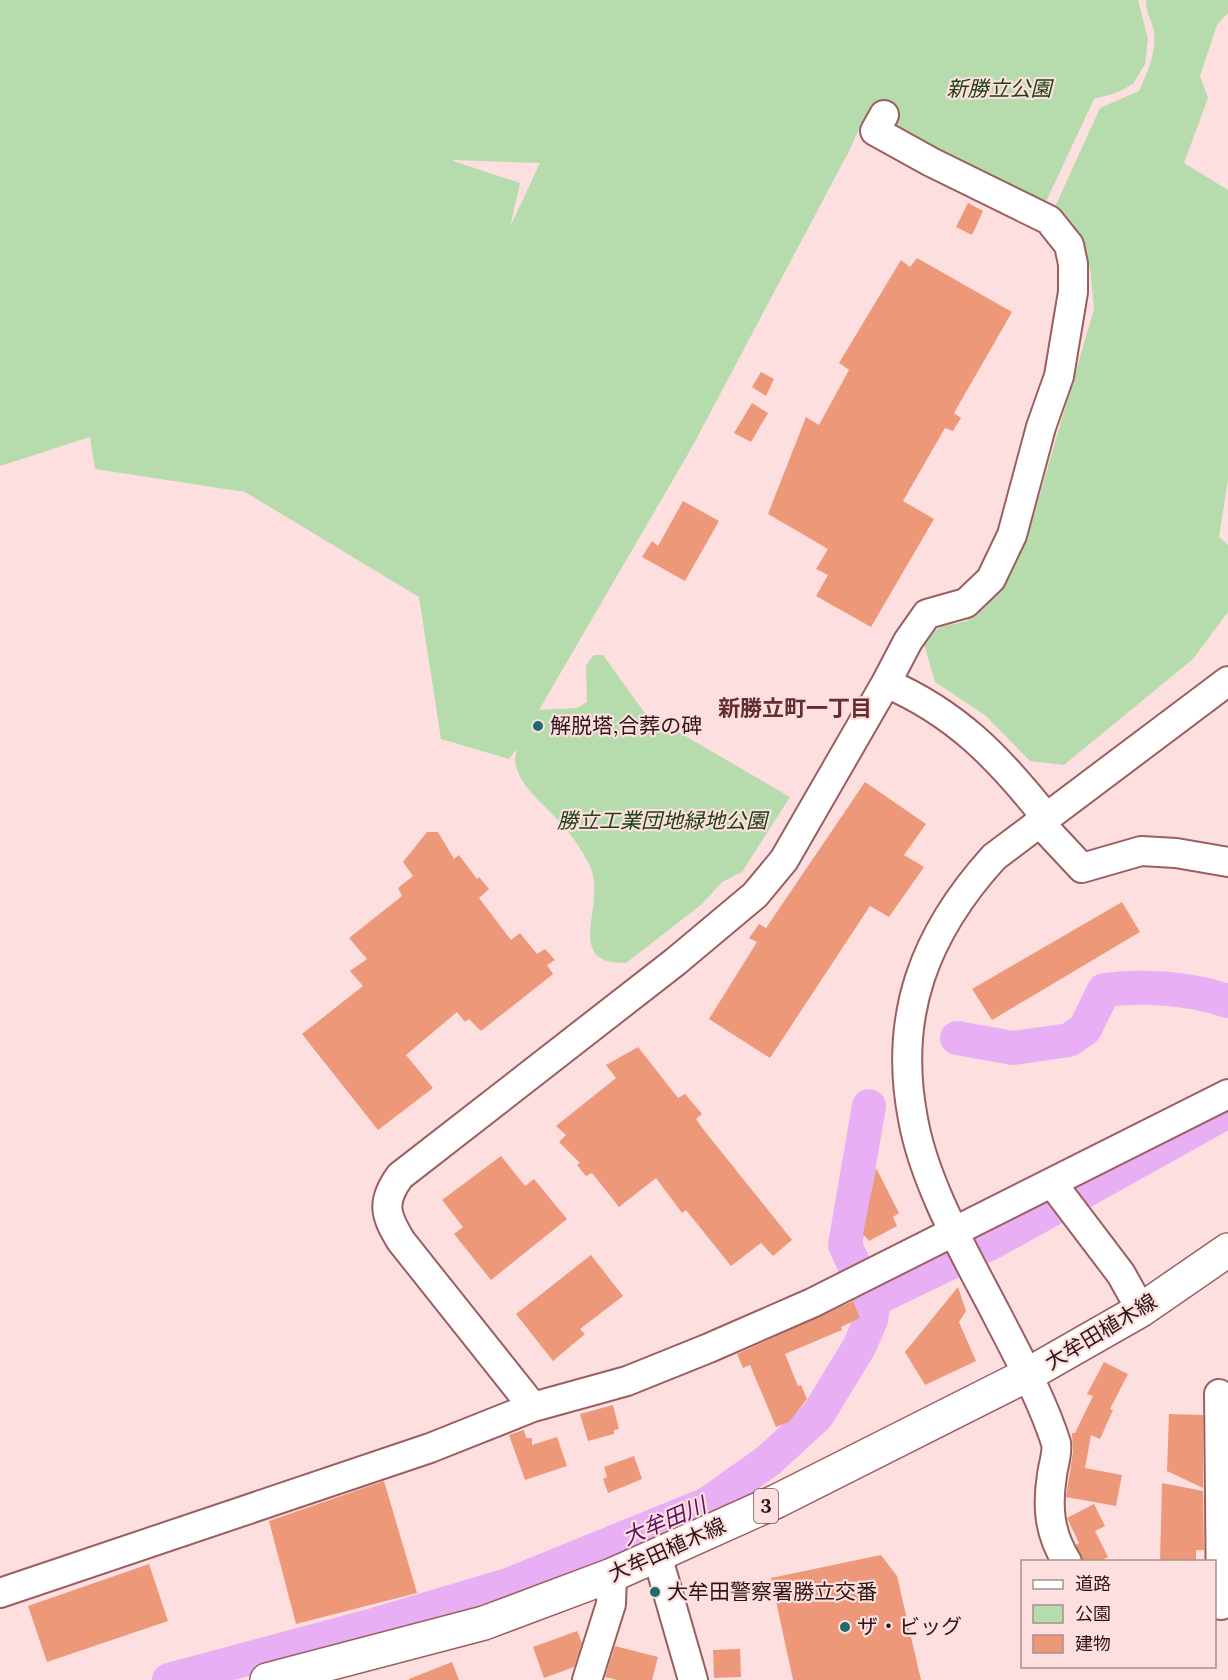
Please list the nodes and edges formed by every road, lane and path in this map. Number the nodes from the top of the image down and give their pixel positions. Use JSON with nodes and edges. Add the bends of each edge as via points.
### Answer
{"nodes":[{"id":1,"x":884,"y":115,"type":"dead end"},
{"id":2,"x":1228,"y":681,"type":"edge"},
{"id":3,"x":886,"y":683,"type":"junction"},
{"id":4,"x":1042,"y":819,"type":"junction"},
{"id":5,"x":1228,"y":862,"type":"edge"},
{"id":6,"x":1228,"y":1094,"type":"edge"},
{"id":7,"x":1061,"y":1195,"type":"junction"},
{"id":8,"x":957,"y":1237,"type":"junction"},
{"id":9,"x":1228,"y":1250,"type":"edge"},
{"id":10,"x":1142,"y":1310,"type":"junction"},
{"id":11,"x":1028,"y":1375,"type":"junction"},
{"id":12,"x":1219,"y":1394,"type":"dead end"},
{"id":13,"x":533,"y":1407,"type":"junction"},
{"id":14,"x":657,"y":1555,"type":"junction"},
{"id":15,"x":1066,"y":1560,"type":"edge"},
{"id":16,"x":612,"y":1575,"type":"junction"},
{"id":17,"x":0,"y":1593,"type":"edge"},
{"id":18,"x":1221,"y":1604,"type":"edge"},
{"id":19,"x":267,"y":1680,"type":"edge"},
{"id":20,"x":587,"y":1680,"type":"edge"},
{"id":21,"x":693,"y":1680,"type":"edge"}],
"edges":[{"from":1,"to":3,"type":"street","via":[[875,131],[1013,196],[1049,220],[1069,245],[1074,292],[1059,376],[1012,535],[991,579],[966,603],[927,614]]},
{"from":2,"to":4,"type":"street"},
{"from":3,"to":4,"type":"street","via":[[959,724],[1007,768]]},
{"from":3,"to":13,"type":"street","via":[[784,860],[755,895],[675,963],[400,1176],[390,1189],[388,1220],[401,1241]]},
{"from":4,"to":5,"type":"street","via":[[1082,868],[1141,851]]},
{"from":4,"to":8,"type":"street","via":[[994,857],[970,883],[938,930],[909,1018],[906,1075],[913,1121]]},
{"from":6,"to":7,"type":"street"},
{"from":7,"to":8,"type":"street"},
{"from":7,"to":10,"type":"street"},
{"from":8,"to":11,"type":"street"},
{"from":8,"to":13,"type":"street","via":[[648,1372]]},
{"from":9,"to":10,"type":"main road","name":"大牟田植木線","number":"3"},
{"from":10,"to":11,"type":"main road","name":"大牟田植木線","number":"3"},
{"from":11,"to":14,"type":"main road","name":"大牟田植木線","number":"3","via":[[777,1501]]},
{"from":11,"to":15,"type":"street","via":[[1057,1446],[1048,1502],[1056,1544]]},
{"from":12,"to":18,"type":"street"},
{"from":13,"to":17,"type":"street","via":[[430,1448]]},
{"from":14,"to":16,"type":"main road","name":"大牟田植木線","number":"3"},
{"from":14,"to":21,"type":"street"},
{"from":16,"to":19,"type":"main road","name":"大牟田植木線","number":"3","via":[[484,1623]]},
{"from":16,"to":20,"type":"street","via":[[611,1604]]}]}
